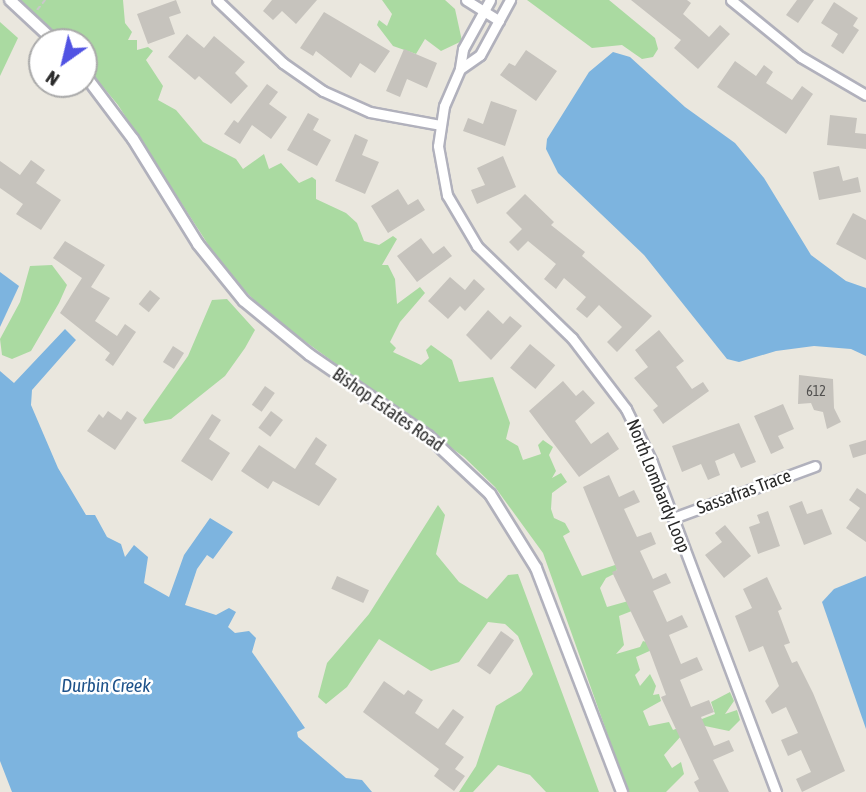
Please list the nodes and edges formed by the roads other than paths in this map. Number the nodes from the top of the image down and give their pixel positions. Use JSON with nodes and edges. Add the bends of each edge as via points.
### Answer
{"nodes":[{"id":1,"x":10,"y":0,"type":"edge"},
{"id":2,"x":217,"y":0,"type":"edge"},
{"id":3,"x":466,"y":0,"type":"edge"},
{"id":4,"x":510,"y":0,"type":"edge"},
{"id":5,"x":731,"y":0,"type":"edge"},
{"id":6,"x":487,"y":6,"type":"edge"},
{"id":7,"x":499,"y":21,"type":"junction"},
{"id":8,"x":40,"y":28,"type":"edge"},
{"id":9,"x":460,"y":69,"type":"junction"},
{"id":10,"x":98,"y":93,"type":"edge"},
{"id":11,"x":866,"y":95,"type":"edge"},
{"id":12,"x":440,"y":125,"type":"junction"},
{"id":13,"x":815,"y":466,"type":"dead end"},
{"id":14,"x":673,"y":518,"type":"junction"},
{"id":15,"x":622,"y":792,"type":"edge"},
{"id":16,"x":776,"y":792,"type":"edge"}],
"edges":[{"from":1,"to":8,"type":"street"},
{"from":2,"to":12,"type":"street","via":[[283,63],[323,91],[370,112]]},
{"from":3,"to":6,"type":"street"},
{"from":4,"to":7,"type":"street","name":"North Lombardy Loop"},
{"from":5,"to":11,"type":"street","via":[[802,57]]},
{"from":6,"to":7,"type":"street"},
{"from":6,"to":9,"type":"street","name":"North Lombardy Loop","via":[[463,49]]},
{"from":7,"to":9,"type":"street","name":"North Lombardy Loop","via":[[480,55]]},
{"from":9,"to":12,"type":"street","name":"North Lombardy Loop"},
{"from":10,"to":15,"type":"street","name":"Bishop Estates Road","via":[[133,139],[203,252],[244,300],[310,355],[428,436],[490,494],[536,568]]},
{"from":12,"to":14,"type":"street","name":"North Lombardy Loop","via":[[444,186],[464,231],[572,338],[610,384],[640,435]]},
{"from":13,"to":14,"type":"street","name":"Sassafras Trace"},
{"from":14,"to":16,"type":"street","name":"North Lombardy Loop"}]}
